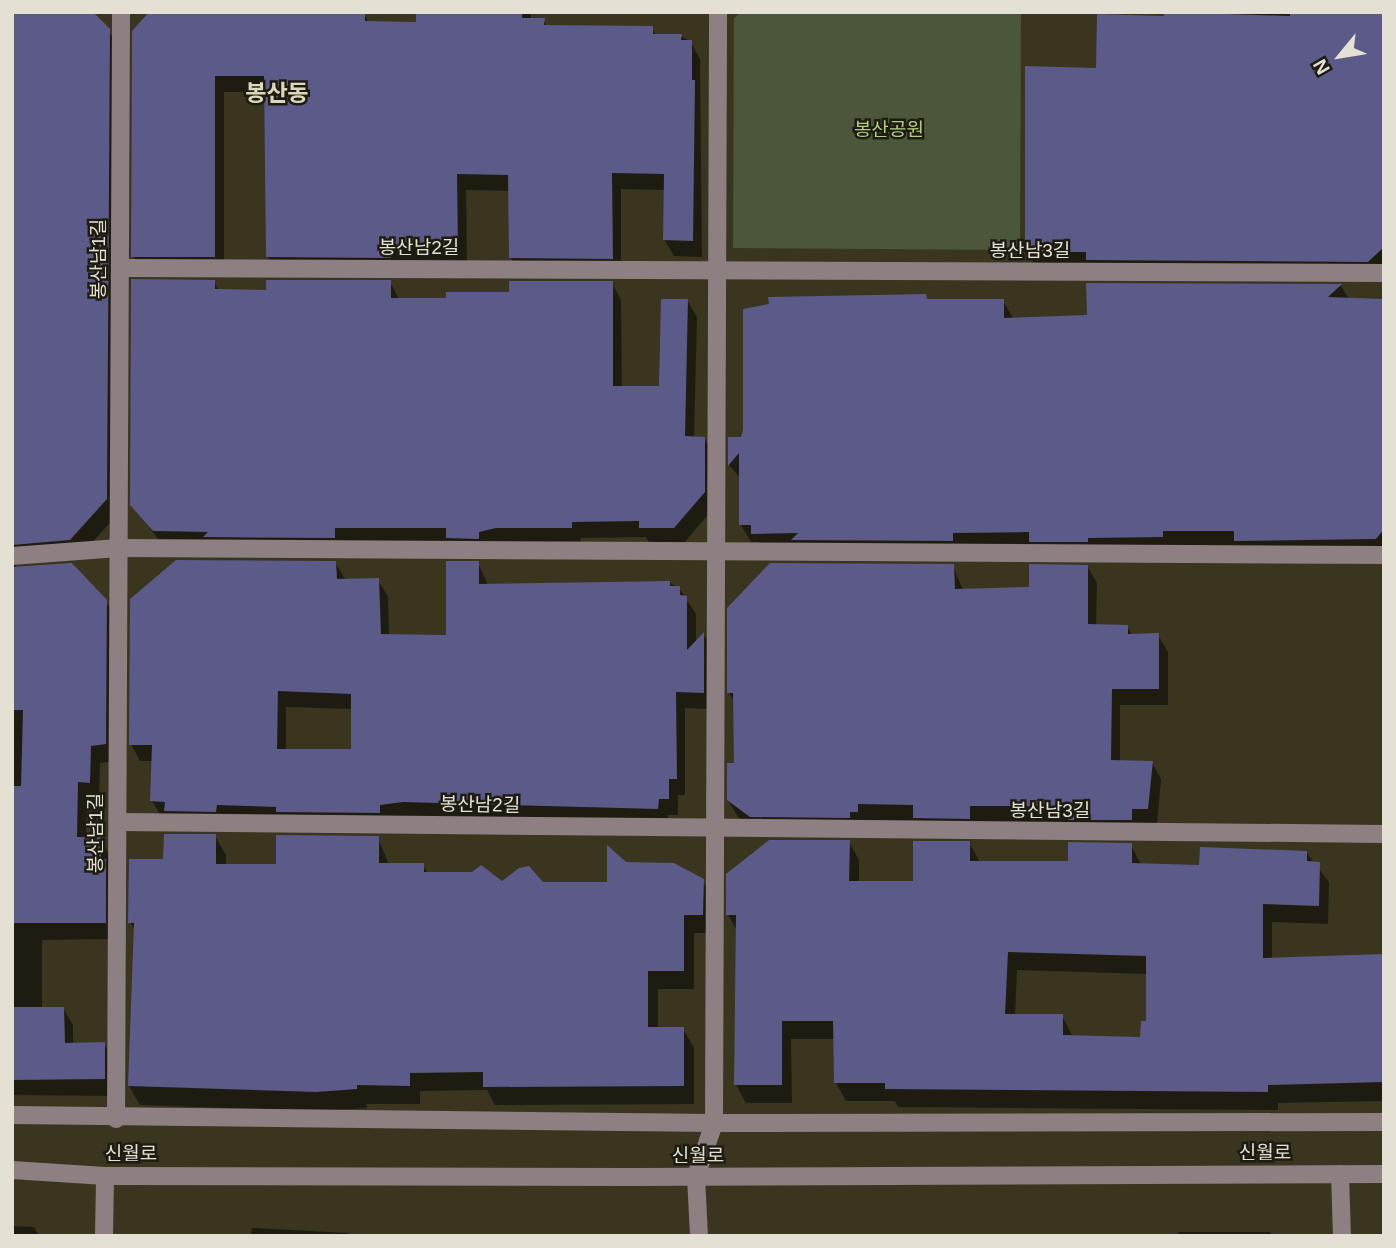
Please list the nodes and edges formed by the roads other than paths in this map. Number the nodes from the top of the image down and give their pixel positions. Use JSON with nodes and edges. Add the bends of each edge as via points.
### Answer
{"nodes":[{"id":1,"x":121,"y":12,"type":"edge"},
{"id":2,"x":719,"y":12,"type":"edge"},
{"id":3,"x":120,"y":268,"type":"junction"},
{"id":4,"x":718,"y":270,"type":"junction"},
{"id":5,"x":1384,"y":273,"type":"edge"},
{"id":6,"x":119,"y":548,"type":"junction"},
{"id":7,"x":716,"y":551,"type":"junction"},
{"id":8,"x":1384,"y":555,"type":"edge"},
{"id":9,"x":12,"y":556,"type":"edge"},
{"id":10,"x":118,"y":822,"type":"junction"},
{"id":11,"x":715,"y":829,"type":"junction"},
{"id":12,"x":1384,"y":834,"type":"edge"},
{"id":13,"x":12,"y":1115,"type":"edge"},
{"id":14,"x":116,"y":1119,"type":"junction"},
{"id":15,"x":1384,"y":1122,"type":"edge"},
{"id":16,"x":714,"y":1123,"type":"junction"},
{"id":17,"x":12,"y":1170,"type":"edge"},
{"id":18,"x":1340,"y":1174,"type":"junction"},
{"id":19,"x":1384,"y":1174,"type":"edge"},
{"id":20,"x":105,"y":1176,"type":"junction"},
{"id":21,"x":696,"y":1176,"type":"junction"},
{"id":22,"x":104,"y":1236,"type":"edge"},
{"id":23,"x":699,"y":1236,"type":"edge"},
{"id":24,"x":1342,"y":1236,"type":"edge"}],
"edges":[{"from":1,"to":3,"type":"street","name":"봉산남1길"},
{"from":2,"to":4,"type":"street"},
{"from":3,"to":4,"type":"street","name":"봉산남2길"},
{"from":3,"to":6,"type":"street","name":"봉산남1길"},
{"from":4,"to":5,"type":"street","name":"봉산남3길"},
{"from":4,"to":7,"type":"street"},
{"from":6,"to":7,"type":"street"},
{"from":6,"to":9,"type":"street"},
{"from":6,"to":10,"type":"street","name":"봉산남1길"},
{"from":7,"to":8,"type":"street"},
{"from":7,"to":11,"type":"street"},
{"from":10,"to":11,"type":"street","name":"봉산남2길"},
{"from":10,"to":14,"type":"street","name":"봉산남1길"},
{"from":11,"to":12,"type":"street","name":"봉산남3길"},
{"from":11,"to":16,"type":"street"},
{"from":13,"to":14,"type":"street","name":"신월로"},
{"from":14,"to":16,"type":"street","name":"신월로"},
{"from":15,"to":16,"type":"street","name":"신월로"},
{"from":16,"to":21,"type":"street"},
{"from":17,"to":20,"type":"street","name":"신월로"},
{"from":18,"to":19,"type":"street","name":"신월로"},
{"from":18,"to":21,"type":"street","name":"신월로"},
{"from":18,"to":24,"type":"street"},
{"from":20,"to":21,"type":"street","name":"신월로"},
{"from":20,"to":22,"type":"street"},
{"from":21,"to":23,"type":"street"}]}
